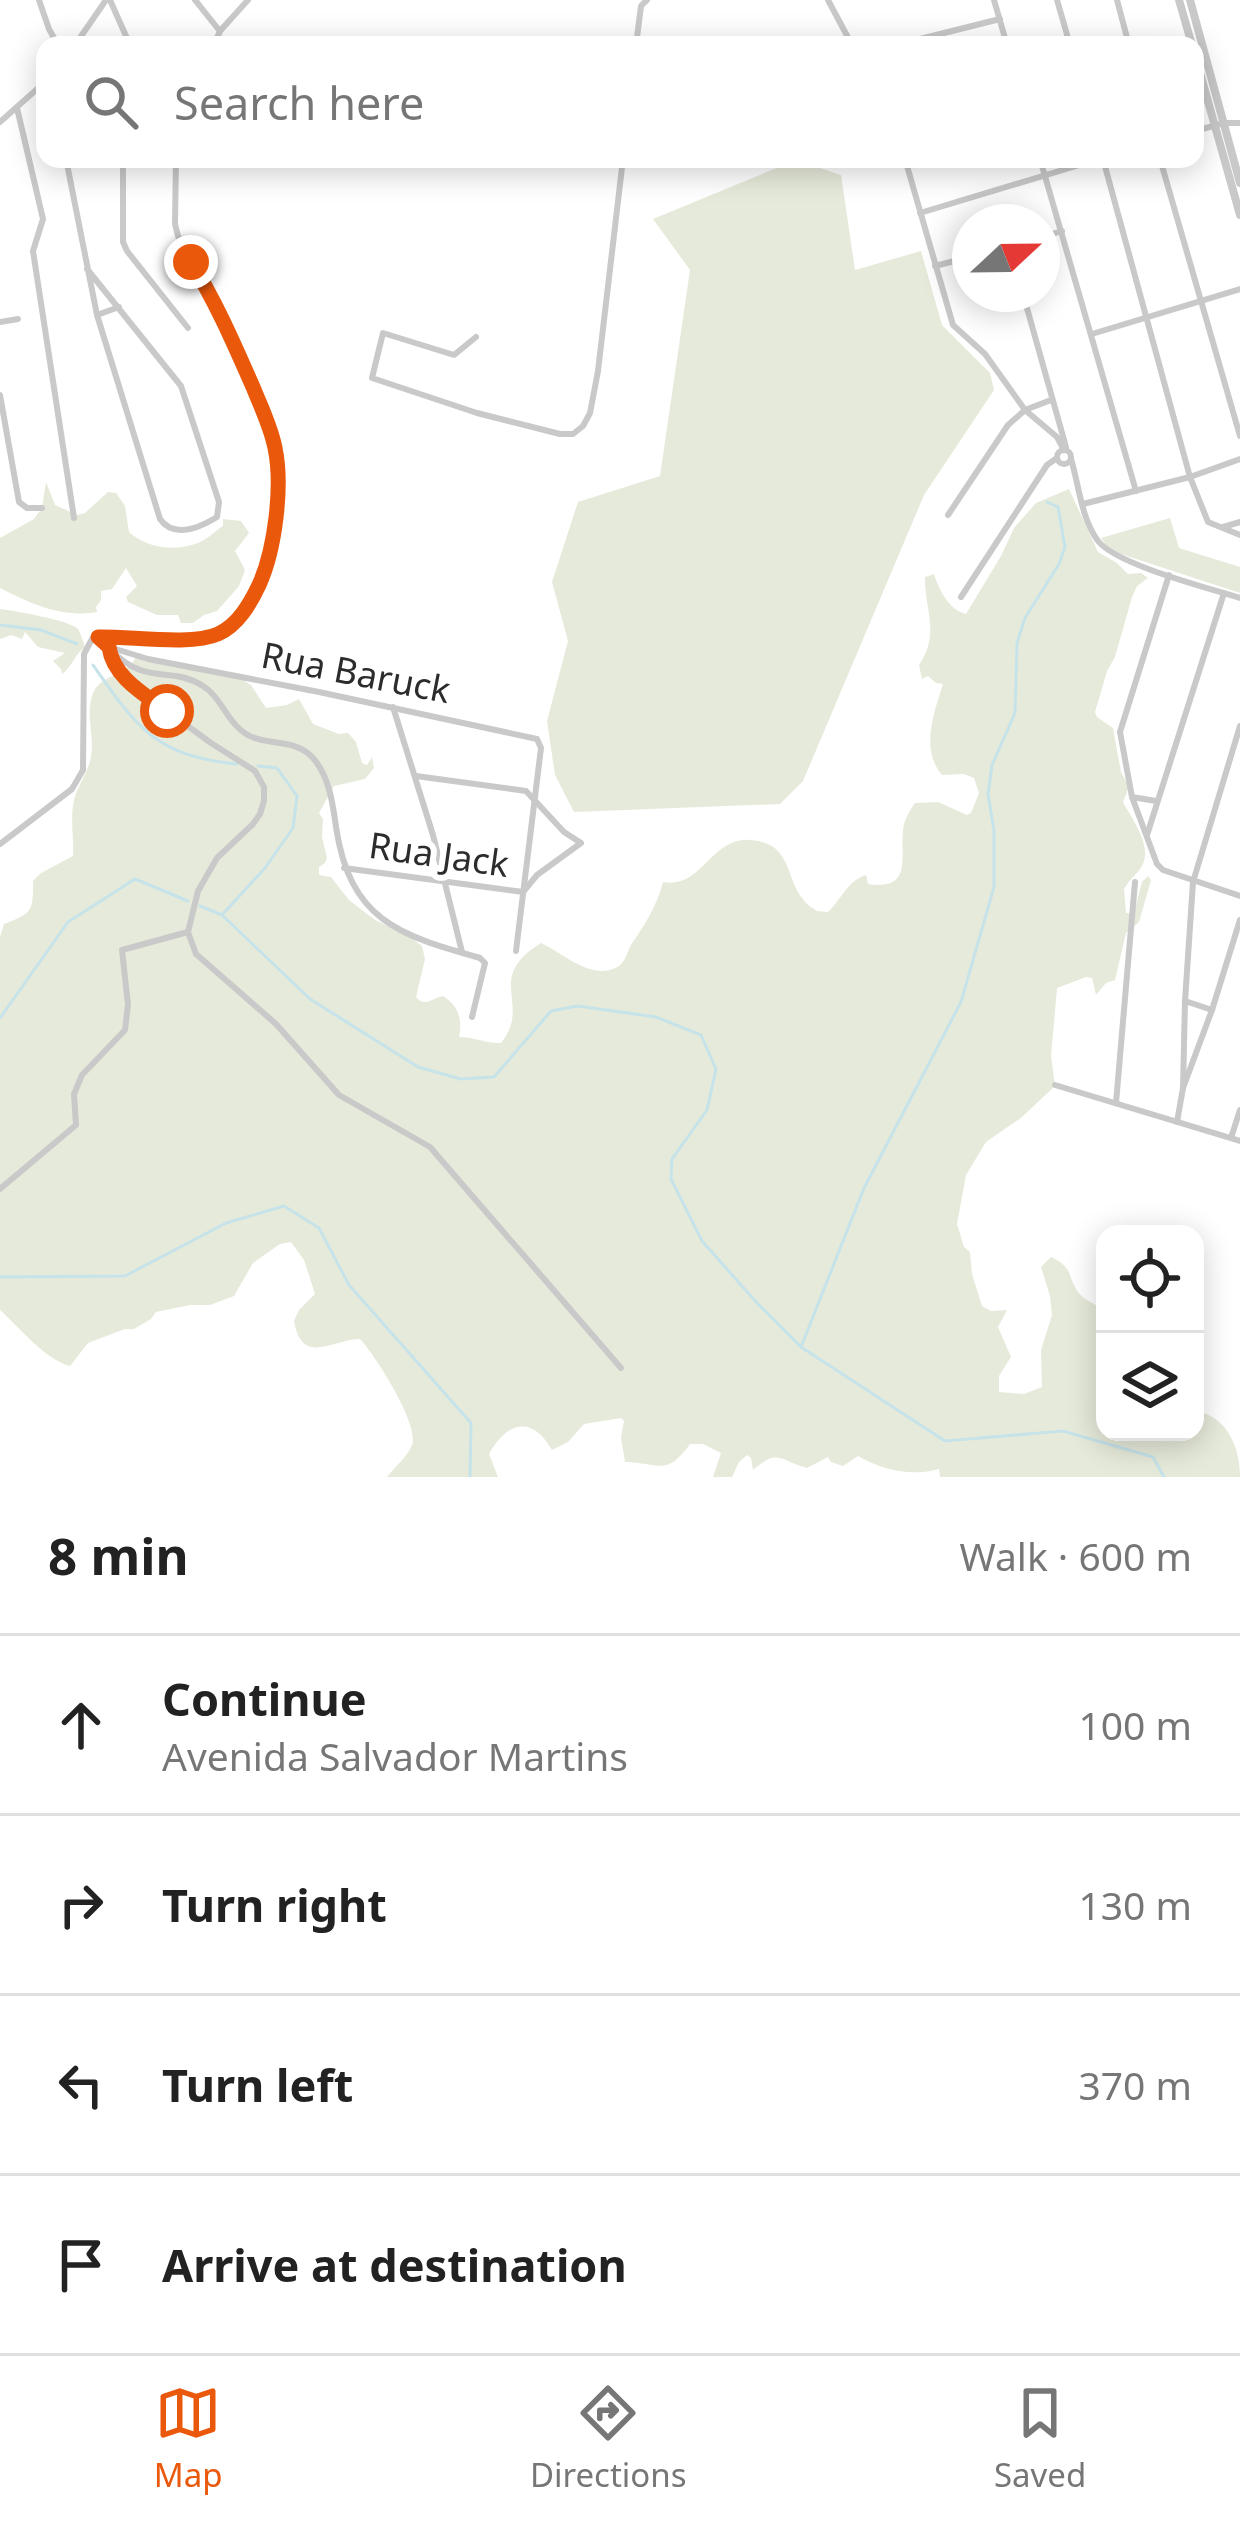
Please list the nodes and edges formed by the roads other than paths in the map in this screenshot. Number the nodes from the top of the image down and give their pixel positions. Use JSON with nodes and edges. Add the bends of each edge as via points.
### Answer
{"nodes":[{"id":1,"x":39,"y":0,"type":"edge"},
{"id":2,"x":108,"y":0,"type":"edge"},
{"id":3,"x":195,"y":0,"type":"edge"},
{"id":4,"x":248,"y":0,"type":"edge"},
{"id":5,"x":647,"y":0,"type":"edge"},
{"id":6,"x":842,"y":0,"type":"edge"},
{"id":7,"x":994,"y":0,"type":"edge"},
{"id":8,"x":1117,"y":0,"type":"edge"},
{"id":9,"x":1179,"y":0,"type":"edge"},
{"id":10,"x":1190,"y":0,"type":"edge"},
{"id":11,"x":1059,"y":1,"type":"edge"},
{"id":12,"x":828,"y":2,"type":"edge"},
{"id":13,"x":1000,"y":19,"type":"junction"},
{"id":14,"x":220,"y":31,"type":"junction"},
{"id":15,"x":53,"y":36,"type":"edge"},
{"id":16,"x":82,"y":36,"type":"edge"},
{"id":17,"x":126,"y":36,"type":"edge"},
{"id":18,"x":218,"y":36,"type":"edge"},
{"id":19,"x":637,"y":36,"type":"edge"},
{"id":20,"x":847,"y":36,"type":"edge"},
{"id":21,"x":932,"y":36,"type":"edge"},
{"id":22,"x":1005,"y":36,"type":"edge"},
{"id":23,"x":1068,"y":36,"type":"edge"},
{"id":24,"x":1127,"y":36,"type":"edge"},
{"id":25,"x":1189,"y":36,"type":"edge"},
{"id":26,"x":1199,"y":36,"type":"edge"},
{"id":27,"x":1204,"y":58,"type":"edge"},
{"id":28,"x":1204,"y":80,"type":"edge"},
{"id":29,"x":36,"y":92,"type":"edge"},
{"id":30,"x":17,"y":108,"type":"junction"},
{"id":31,"x":0,"y":122,"type":"edge"},
{"id":32,"x":1240,"y":123,"type":"edge"},
{"id":33,"x":1220,"y":124,"type":"junction"},
{"id":34,"x":1204,"y":128,"type":"edge"},
{"id":35,"x":68,"y":168,"type":"edge"},
{"id":36,"x":123,"y":168,"type":"edge"},
{"id":37,"x":176,"y":168,"type":"edge"},
{"id":38,"x":622,"y":168,"type":"edge"},
{"id":39,"x":908,"y":168,"type":"edge"},
{"id":40,"x":1043,"y":168,"type":"edge"},
{"id":41,"x":1071,"y":168,"type":"edge"},
{"id":42,"x":1104,"y":168,"type":"edge"},
{"id":43,"x":1163,"y":168,"type":"edge"},
{"id":44,"x":1045,"y":176,"type":"junction"},
{"id":45,"x":1240,"y":183,"type":"edge"},
{"id":46,"x":920,"y":213,"type":"junction"},
{"id":47,"x":1240,"y":215,"type":"edge"},
{"id":48,"x":1062,"y":231,"type":"joint"},
{"id":49,"x":952,"y":262,"type":"edge"},
{"id":50,"x":935,"y":266,"type":"junction"},
{"id":51,"x":87,"y":269,"type":"junction"},
{"id":52,"x":1240,"y":289,"type":"edge"},
{"id":53,"x":1202,"y":300,"type":"junction"},
{"id":54,"x":119,"y":307,"type":"junction"},
{"id":55,"x":1028,"y":312,"type":"edge"},
{"id":56,"x":97,"y":315,"type":"junction"},
{"id":57,"x":1147,"y":316,"type":"junction"},
{"id":58,"x":17,"y":319,"type":"dead end"},
{"id":59,"x":0,"y":322,"type":"edge"},
{"id":60,"x":188,"y":328,"type":"dead end"},
{"id":61,"x":1092,"y":334,"type":"junction"},
{"id":62,"x":476,"y":338,"type":"dead end"},
{"id":63,"x":0,"y":394,"type":"edge"},
{"id":64,"x":1052,"y":400,"type":"junction"},
{"id":65,"x":1025,"y":410,"type":"junction"},
{"id":66,"x":1240,"y":436,"type":"edge"},
{"id":67,"x":1063,"y":457,"type":"junction"},
{"id":68,"x":1240,"y":460,"type":"edge"},
{"id":69,"x":1190,"y":477,"type":"junction"},
{"id":70,"x":1136,"y":491,"type":"junction"},
{"id":71,"x":1083,"y":504,"type":"junction"},
{"id":72,"x":42,"y":508,"type":"dead end"},
{"id":73,"x":948,"y":515,"type":"dead end"},
{"id":74,"x":74,"y":518,"type":"dead end"},
{"id":75,"x":1240,"y":522,"type":"edge"},
{"id":76,"x":1219,"y":528,"type":"junction"},
{"id":77,"x":1240,"y":535,"type":"edge"},
{"id":78,"x":1169,"y":575,"type":"junction"},
{"id":79,"x":1224,"y":592,"type":"junction"},
{"id":80,"x":961,"y":597,"type":"dead end"},
{"id":81,"x":1240,"y":598,"type":"edge"},
{"id":82,"x":98,"y":637,"type":"junction"},
{"id":83,"x":109,"y":647,"type":"junction"},
{"id":84,"x":393,"y":707,"type":"junction"},
{"id":85,"x":1240,"y":726,"type":"edge"},
{"id":86,"x":416,"y":776,"type":"junction"},
{"id":87,"x":1132,"y":797,"type":"junction"},
{"id":88,"x":535,"y":798,"type":"junction"},
{"id":89,"x":1156,"y":801,"type":"junction"},
{"id":90,"x":1146,"y":838,"type":"junction"},
{"id":91,"x":0,"y":844,"type":"edge"},
{"id":92,"x":344,"y":868,"type":"junction"},
{"id":93,"x":1193,"y":881,"type":"junction"},
{"id":94,"x":1135,"y":882,"type":"dead end"},
{"id":95,"x":446,"y":884,"type":"junction"},
{"id":96,"x":523,"y":892,"type":"junction"},
{"id":97,"x":1240,"y":896,"type":"edge"},
{"id":98,"x":1240,"y":920,"type":"edge"},
{"id":99,"x":188,"y":932,"type":"junction"},
{"id":100,"x":516,"y":951,"type":"dead end"},
{"id":101,"x":463,"y":953,"type":"junction"},
{"id":102,"x":1185,"y":1001,"type":"junction"},
{"id":103,"x":1212,"y":1010,"type":"junction"},
{"id":104,"x":472,"y":1017,"type":"dead end"},
{"id":105,"x":1054,"y":1085,"type":"dead end"},
{"id":106,"x":1183,"y":1088,"type":"junction"},
{"id":107,"x":1116,"y":1103,"type":"junction"},
{"id":108,"x":1240,"y":1109,"type":"edge"},
{"id":109,"x":1177,"y":1122,"type":"junction"},
{"id":110,"x":1235,"y":1140,"type":"edge"},
{"id":111,"x":0,"y":1189,"type":"edge"},
{"id":112,"x":621,"y":1369,"type":"dead end"}],
"edges":[{"from":1,"to":15,"type":"street"},
{"from":2,"to":16,"type":"street"},
{"from":2,"to":17,"type":"street"},
{"from":3,"to":14,"type":"street"},
{"from":4,"to":14,"type":"street"},
{"from":5,"to":19,"type":"street"},
{"from":6,"to":12,"type":"street"},
{"from":7,"to":13,"type":"street"},
{"from":8,"to":24,"type":"street"},
{"from":9,"to":25,"type":"street"},
{"from":10,"to":26,"type":"street"},
{"from":11,"to":23,"type":"street"},
{"from":12,"to":20,"type":"street"},
{"from":13,"to":21,"type":"street"},
{"from":13,"to":22,"type":"street"},
{"from":14,"to":18,"type":"street"},
{"from":27,"to":33,"type":"street"},
{"from":28,"to":33,"type":"street"},
{"from":29,"to":30,"type":"street"},
{"from":30,"to":31,"type":"street"},
{"from":30,"to":74,"type":"street","via":[[43,219],[33,251]]},
{"from":32,"to":33,"type":"street"},
{"from":33,"to":34,"type":"street"},
{"from":33,"to":45,"type":"street"},
{"from":33,"to":47,"type":"street"},
{"from":35,"to":51,"type":"street"},
{"from":36,"to":60,"type":"street","via":[[123,242]]},
{"from":37,"to":82,"type":"street","via":[[178,236],[222,315],[276,450],[272,544],[260,582],[231,627],[194,639]]},
{"from":38,"to":62,"type":"street","via":[[598,371],[583,427],[560,434],[372,378],[383,333],[454,355]]},
{"from":39,"to":46,"type":"street"},
{"from":40,"to":44,"type":"street"},
{"from":41,"to":44,"type":"street"},
{"from":42,"to":57,"type":"street"},
{"from":43,"to":53,"type":"street"},
{"from":44,"to":46,"type":"street"},
{"from":44,"to":48,"type":"street"},
{"from":46,"to":50,"type":"street"},
{"from":48,"to":61,"type":"street"},
{"from":49,"to":50,"type":"street"},
{"from":50,"to":65,"type":"street","via":[[953,325]]},
{"from":51,"to":54,"type":"street"},
{"from":51,"to":56,"type":"street"},
{"from":52,"to":53,"type":"street"},
{"from":53,"to":57,"type":"street"},
{"from":53,"to":66,"type":"street"},
{"from":54,"to":56,"type":"street"},
{"from":54,"to":56,"type":"street","via":[[186,395],[219,502],[211,521],[177,532],[160,519]]},
{"from":55,"to":64,"type":"street"},
{"from":57,"to":61,"type":"street"},
{"from":57,"to":69,"type":"street"},
{"from":58,"to":59,"type":"street"},
{"from":61,"to":70,"type":"street"},
{"from":63,"to":72,"type":"street","via":[[19,502]]},
{"from":64,"to":65,"type":"street"},
{"from":64,"to":67,"type":"street"},
{"from":65,"to":67,"type":"street","via":[[1057,437]]},
{"from":65,"to":73,"type":"street"},
{"from":67,"to":71,"type":"street"},
{"from":67,"to":80,"type":"street","via":[[1044,472]]},
{"from":68,"to":69,"type":"street"},
{"from":69,"to":70,"type":"street"},
{"from":69,"to":76,"type":"street","via":[[1208,522]]},
{"from":70,"to":71,"type":"street"},
{"from":71,"to":78,"type":"street","via":[[1105,548]]},
{"from":75,"to":76,"type":"street"},
{"from":76,"to":77,"type":"street"},
{"from":78,"to":79,"type":"street"},
{"from":78,"to":87,"type":"street","via":[[1120,732]]},
{"from":79,"to":81,"type":"street"},
{"from":79,"to":89,"type":"street"},
{"from":82,"to":83,"type":"street","name":"Rua Baruck"},
{"from":82,"to":91,"type":"street","via":[[84,654],[86,759],[79,780]]},
{"from":83,"to":84,"type":"street","name":"Rua Baruck"},
{"from":83,"to":92,"type":"street","via":[[141,672],[202,685],[248,736],[294,745],[313,758],[328,786]]},
{"from":83,"to":99,"type":"street","via":[[112,663],[137,689],[256,771],[264,788],[253,824],[206,874]]},
{"from":84,"to":86,"type":"street"},
{"from":84,"to":88,"type":"street","name":"Rua Baruck","via":[[537,739]]},
{"from":85,"to":93,"type":"street"},
{"from":86,"to":88,"type":"street","via":[[517,788]]},
{"from":86,"to":95,"type":"street"},
{"from":87,"to":89,"type":"street"},
{"from":87,"to":90,"type":"street"},
{"from":88,"to":96,"type":"street"},
{"from":88,"to":96,"type":"street","name":"Rua Jack","via":[[581,843]]},
{"from":89,"to":90,"type":"street"},
{"from":90,"to":93,"type":"street","via":[[1156,864]]},
{"from":92,"to":95,"type":"street","name":"Rua Jack"},
{"from":92,"to":101,"type":"street","via":[[387,923]]},
{"from":93,"to":97,"type":"street"},
{"from":93,"to":102,"type":"street"},
{"from":94,"to":107,"type":"street"},
{"from":95,"to":96,"type":"street","name":"Rua Jack"},
{"from":95,"to":101,"type":"street"},
{"from":96,"to":100,"type":"street"},
{"from":98,"to":103,"type":"street"},
{"from":99,"to":111,"type":"street","via":[[122,950],[125,1030],[82,1076],[76,1125]]},
{"from":99,"to":112,"type":"street","via":[[196,954],[276,1024],[339,1095],[430,1147]]},
{"from":101,"to":104,"type":"street","via":[[485,966]]},
{"from":102,"to":103,"type":"street"},
{"from":102,"to":106,"type":"street"},
{"from":103,"to":106,"type":"street"},
{"from":105,"to":107,"type":"street"},
{"from":106,"to":109,"type":"street"},
{"from":107,"to":109,"type":"street"},
{"from":108,"to":110,"type":"street"},
{"from":109,"to":110,"type":"street"}]}
